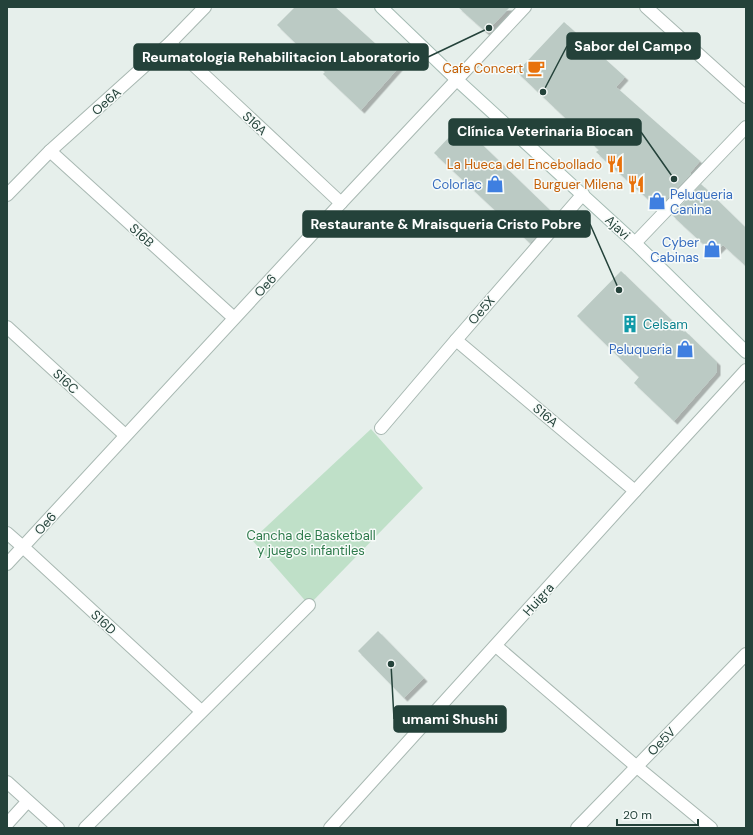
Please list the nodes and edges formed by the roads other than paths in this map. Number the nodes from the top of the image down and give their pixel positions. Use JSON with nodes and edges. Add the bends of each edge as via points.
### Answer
{"nodes":[{"id":1,"x":205,"y":7,"type":"edge"},
{"id":2,"x":381,"y":7,"type":"edge"},
{"id":3,"x":525,"y":7,"type":"edge"},
{"id":4,"x":646,"y":7,"type":"edge"},
{"id":5,"x":170,"y":43,"type":"junction"},
{"id":6,"x":456,"y":79,"type":"junction"},
{"id":7,"x":746,"y":97,"type":"edge"},
{"id":8,"x":746,"y":127,"type":"edge"},
{"id":9,"x":50,"y":151,"type":"junction"},
{"id":10,"x":583,"y":194,"type":"junction"},
{"id":11,"x":7,"y":195,"type":"edge"},
{"id":12,"x":341,"y":203,"type":"junction"},
{"id":13,"x":635,"y":243,"type":"junction"},
{"id":14,"x":234,"y":318,"type":"junction"},
{"id":15,"x":7,"y":327,"type":"edge"},
{"id":16,"x":456,"y":340,"type":"junction"},
{"id":17,"x":746,"y":352,"type":"edge"},
{"id":18,"x":746,"y":370,"type":"edge"},
{"id":19,"x":381,"y":428,"type":"dead end"},
{"id":20,"x":125,"y":435,"type":"junction"},
{"id":21,"x":635,"y":491,"type":"junction"},
{"id":22,"x":7,"y":533,"type":"edge"},
{"id":23,"x":23,"y":547,"type":"junction"},
{"id":24,"x":7,"y":564,"type":"edge"},
{"id":25,"x":308,"y":605,"type":"dead end"},
{"id":26,"x":496,"y":646,"type":"junction"},
{"id":27,"x":746,"y":654,"type":"edge"},
{"id":28,"x":201,"y":712,"type":"junction"},
{"id":29,"x":637,"y":767,"type":"junction"},
{"id":30,"x":7,"y":782,"type":"edge"},
{"id":31,"x":27,"y":802,"type":"junction"},
{"id":32,"x":7,"y":824,"type":"edge"},
{"id":33,"x":333,"y":827,"type":"edge"},
{"id":34,"x":58,"y":828,"type":"edge"},
{"id":35,"x":85,"y":828,"type":"edge"},
{"id":36,"x":577,"y":828,"type":"edge"},
{"id":37,"x":711,"y":828,"type":"edge"}],
"edges":[{"from":1,"to":5,"type":"street","name":"Oe6A"},
{"from":2,"to":6,"type":"street","name":"Ajavi"},
{"from":3,"to":6,"type":"street","name":"Oe6"},
{"from":4,"to":7,"type":"street"},
{"from":5,"to":9,"type":"street","name":"Oe6A"},
{"from":5,"to":12,"type":"street","name":"S16A"},
{"from":6,"to":10,"type":"street","name":"Ajavi"},
{"from":6,"to":12,"type":"street","name":"Oe6"},
{"from":8,"to":13,"type":"street"},
{"from":9,"to":11,"type":"street","name":"Oe6A"},
{"from":9,"to":14,"type":"street","name":"S16B"},
{"from":10,"to":13,"type":"street","name":"Ajavi"},
{"from":10,"to":16,"type":"street","name":"Oe5X"},
{"from":12,"to":14,"type":"street","name":"Oe6"},
{"from":13,"to":17,"type":"street","name":"Ajavi"},
{"from":14,"to":20,"type":"street","name":"Oe6"},
{"from":15,"to":20,"type":"street","name":"S16C"},
{"from":16,"to":19,"type":"street","name":"Oe5X"},
{"from":16,"to":21,"type":"street","name":"S16A"},
{"from":18,"to":21,"type":"street","name":"Huigra"},
{"from":20,"to":23,"type":"street","name":"Oe6"},
{"from":21,"to":26,"type":"street","name":"Huigra"},
{"from":22,"to":23,"type":"street","name":"S16D"},
{"from":23,"to":24,"type":"street","name":"Oe6"},
{"from":23,"to":28,"type":"street","name":"S16D"},
{"from":25,"to":28,"type":"street"},
{"from":26,"to":29,"type":"street"},
{"from":26,"to":33,"type":"street","name":"Huigra"},
{"from":27,"to":29,"type":"street","name":"Oe5V"},
{"from":28,"to":35,"type":"street"},
{"from":29,"to":36,"type":"street","name":"Oe5V"},
{"from":29,"to":37,"type":"street"},
{"from":30,"to":31,"type":"street"},
{"from":31,"to":32,"type":"street"},
{"from":31,"to":34,"type":"street"}]}
